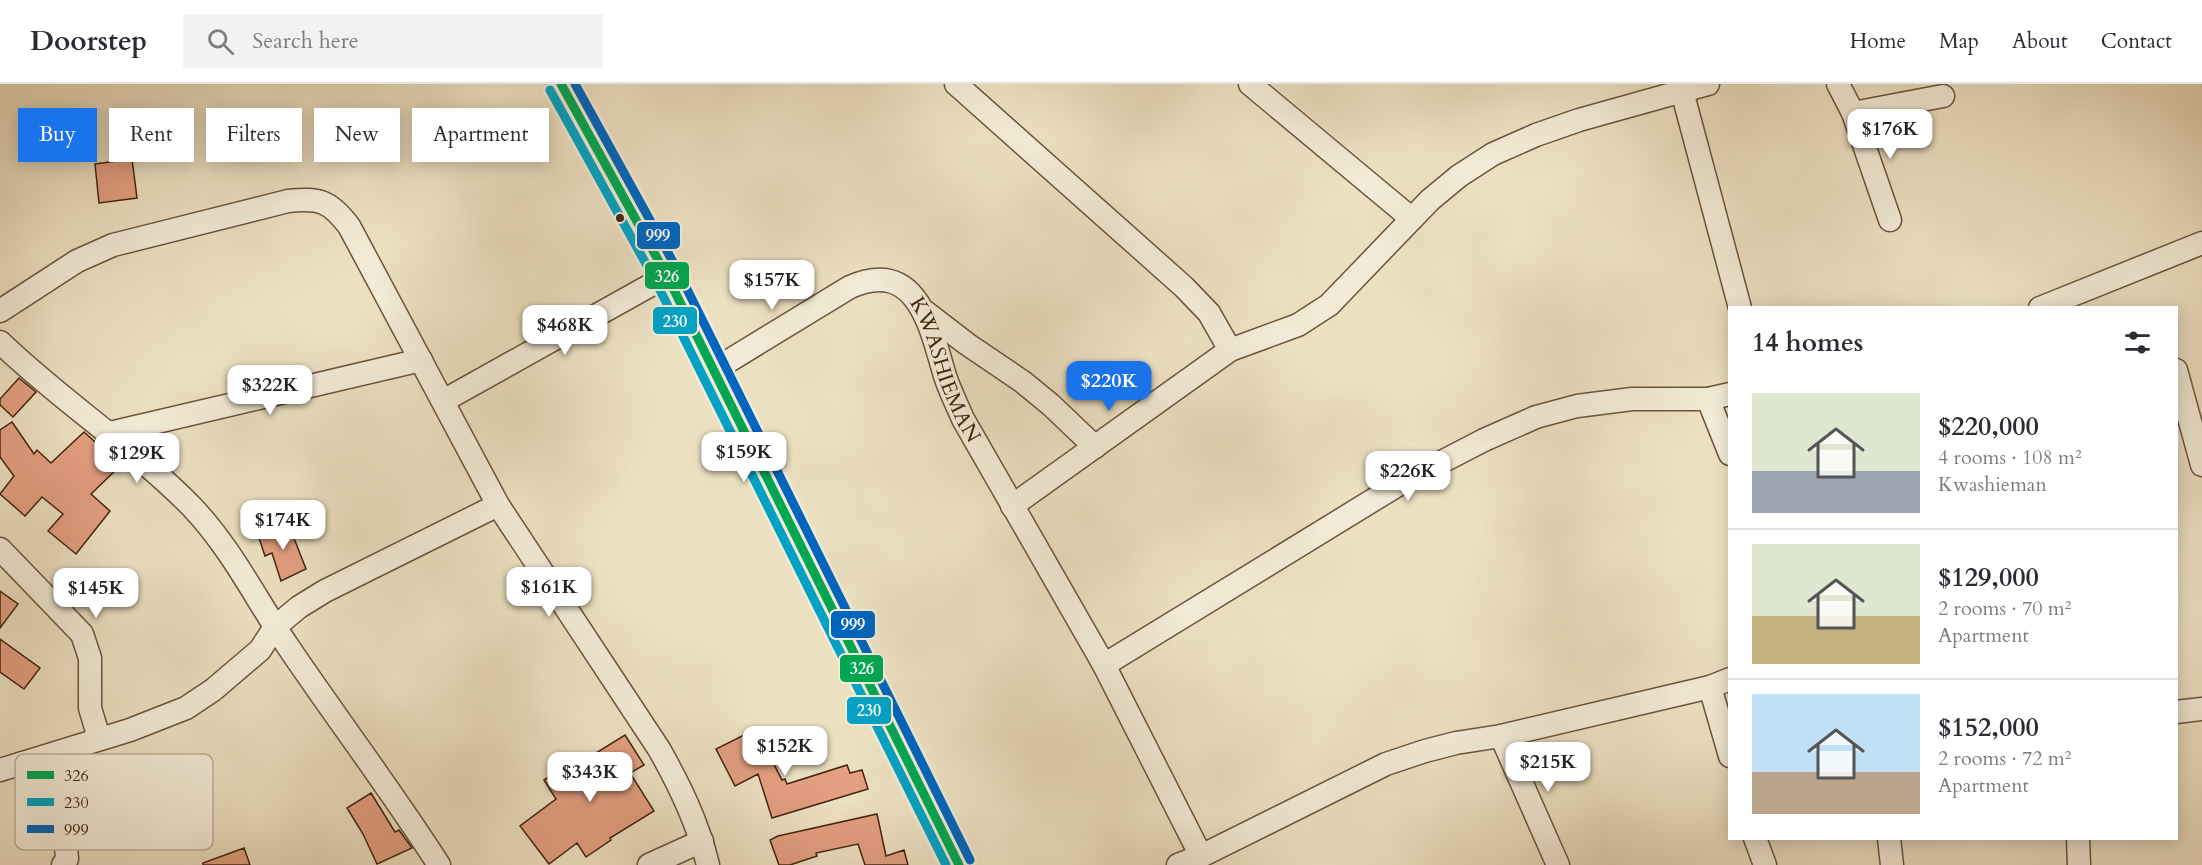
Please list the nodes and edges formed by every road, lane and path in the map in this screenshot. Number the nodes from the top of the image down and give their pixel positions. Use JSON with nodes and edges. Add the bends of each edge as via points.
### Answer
{"nodes":[{"id":1,"x":561,"y":84,"type":"edge"},
{"id":2,"x":956,"y":84,"type":"edge"},
{"id":3,"x":1708,"y":84,"type":"edge"},
{"id":4,"x":1838,"y":84,"type":"edge"},
{"id":5,"x":1258,"y":86,"type":"edge"},
{"id":6,"x":1682,"y":91,"type":"junction"},
{"id":7,"x":1943,"y":96,"type":"dead end"},
{"id":8,"x":1853,"y":113,"type":"junction"},
{"id":9,"x":1412,"y":219,"type":"junction"},
{"id":10,"x":1890,"y":220,"type":"dead end"},
{"id":11,"x":2202,"y":243,"type":"edge"},
{"id":12,"x":667,"y":276,"type":"junction"},
{"id":13,"x":1739,"y":306,"type":"edge"},
{"id":14,"x":2045,"y":306,"type":"edge"},
{"id":15,"x":0,"y":311,"type":"edge"},
{"id":16,"x":924,"y":311,"type":"junction"},
{"id":17,"x":0,"y":342,"type":"edge"},
{"id":18,"x":1230,"y":350,"type":"junction"},
{"id":19,"x":421,"y":360,"type":"junction"},
{"id":20,"x":714,"y":370,"type":"junction"},
{"id":21,"x":2178,"y":377,"type":"edge"},
{"id":22,"x":1719,"y":397,"type":"edge"},
{"id":23,"x":443,"y":401,"type":"junction"},
{"id":24,"x":110,"y":433,"type":"junction"},
{"id":25,"x":1728,"y":444,"type":"edge"},
{"id":26,"x":1095,"y":447,"type":"junction"},
{"id":27,"x":2202,"y":465,"type":"edge"},
{"id":28,"x":498,"y":504,"type":"junction"},
{"id":29,"x":1012,"y":506,"type":"junction"},
{"id":30,"x":0,"y":549,"type":"edge"},
{"id":31,"x":275,"y":627,"type":"junction"},
{"id":32,"x":1104,"y":665,"type":"junction"},
{"id":33,"x":1720,"y":683,"type":"edge"},
{"id":34,"x":2202,"y":710,"type":"edge"},
{"id":35,"x":2178,"y":712,"type":"edge"},
{"id":36,"x":1502,"y":736,"type":"junction"},
{"id":37,"x":99,"y":738,"type":"junction"},
{"id":38,"x":1728,"y":741,"type":"edge"},
{"id":39,"x":48,"y":754,"type":"edge"},
{"id":40,"x":1756,"y":840,"type":"edge"},
{"id":41,"x":1889,"y":840,"type":"edge"},
{"id":42,"x":2078,"y":840,"type":"edge"},
{"id":43,"x":702,"y":841,"type":"junction"},
{"id":44,"x":66,"y":850,"type":"edge"},
{"id":45,"x":1201,"y":856,"type":"junction"},
{"id":46,"x":63,"y":865,"type":"edge"},
{"id":47,"x":439,"y":865,"type":"edge"},
{"id":48,"x":649,"y":865,"type":"edge"},
{"id":49,"x":708,"y":865,"type":"edge"},
{"id":50,"x":959,"y":865,"type":"edge"},
{"id":51,"x":1178,"y":865,"type":"edge"},
{"id":52,"x":1558,"y":865,"type":"edge"},
{"id":53,"x":1765,"y":865,"type":"edge"},
{"id":54,"x":1892,"y":865,"type":"edge"},
{"id":55,"x":2079,"y":865,"type":"edge"}],
"edges":[{"from":1,"to":12,"type":"main road"},
{"from":2,"to":18,"type":"street","via":[[1184,286],[1209,313]]},
{"from":3,"to":6,"type":"street"},
{"from":4,"to":8,"type":"street"},
{"from":5,"to":9,"type":"street"},
{"from":6,"to":9,"type":"street","via":[[1579,120],[1493,154],[1459,176]]},
{"from":6,"to":13,"type":"street"},
{"from":7,"to":8,"type":"street"},
{"from":8,"to":10,"type":"street"},
{"from":9,"to":18,"type":"street","via":[[1329,305],[1298,325]]},
{"from":11,"to":14,"type":"street"},
{"from":12,"to":20,"type":"main road"},
{"from":12,"to":23,"type":"street"},
{"from":15,"to":19,"type":"street","via":[[77,261],[113,245],[311,198],[326,203],[349,226]]},
{"from":16,"to":20,"type":"street","name":"KWASHIEMAN","via":[[916,299],[892,282],[864,281]]},
{"from":16,"to":26,"type":"street","via":[[1023,382]]},
{"from":16,"to":29,"type":"street","name":"KWASHIEMAN","via":[[963,419]]},
{"from":17,"to":24,"type":"street","via":[[47,385]]},
{"from":18,"to":26,"type":"street"},
{"from":19,"to":23,"type":"street"},
{"from":19,"to":24,"type":"street"},
{"from":20,"to":50,"type":"main road"},
{"from":21,"to":27,"type":"street"},
{"from":22,"to":25,"type":"street"},
{"from":22,"to":32,"type":"street","via":[[1586,404],[1536,417],[1401,483]]},
{"from":23,"to":28,"type":"street"},
{"from":24,"to":31,"type":"street","via":[[193,508],[228,551]]},
{"from":26,"to":29,"type":"street"},
{"from":28,"to":31,"type":"street","via":[[325,591],[298,606]]},
{"from":28,"to":43,"type":"street","via":[[659,749],[682,790]]},
{"from":29,"to":32,"type":"street","name":"KWASHIEMAN"},
{"from":30,"to":37,"type":"street","via":[[82,634],[90,658],[90,708]]},
{"from":31,"to":37,"type":"street","via":[[260,650],[186,708]]},
{"from":31,"to":47,"type":"street"},
{"from":32,"to":45,"type":"street","name":"KWASHIEMAN"},
{"from":33,"to":36,"type":"street"},
{"from":33,"to":38,"type":"street"},
{"from":34,"to":35,"type":"street"},
{"from":36,"to":45,"type":"street","via":[[1446,746],[1386,764]]},
{"from":36,"to":52,"type":"street"},
{"from":37,"to":39,"type":"street"},
{"from":40,"to":53,"type":"street"},
{"from":41,"to":54,"type":"street"},
{"from":42,"to":55,"type":"street"},
{"from":43,"to":48,"type":"street"},
{"from":43,"to":49,"type":"street"},
{"from":44,"to":46,"type":"street"},
{"from":45,"to":51,"type":"street"}]}
